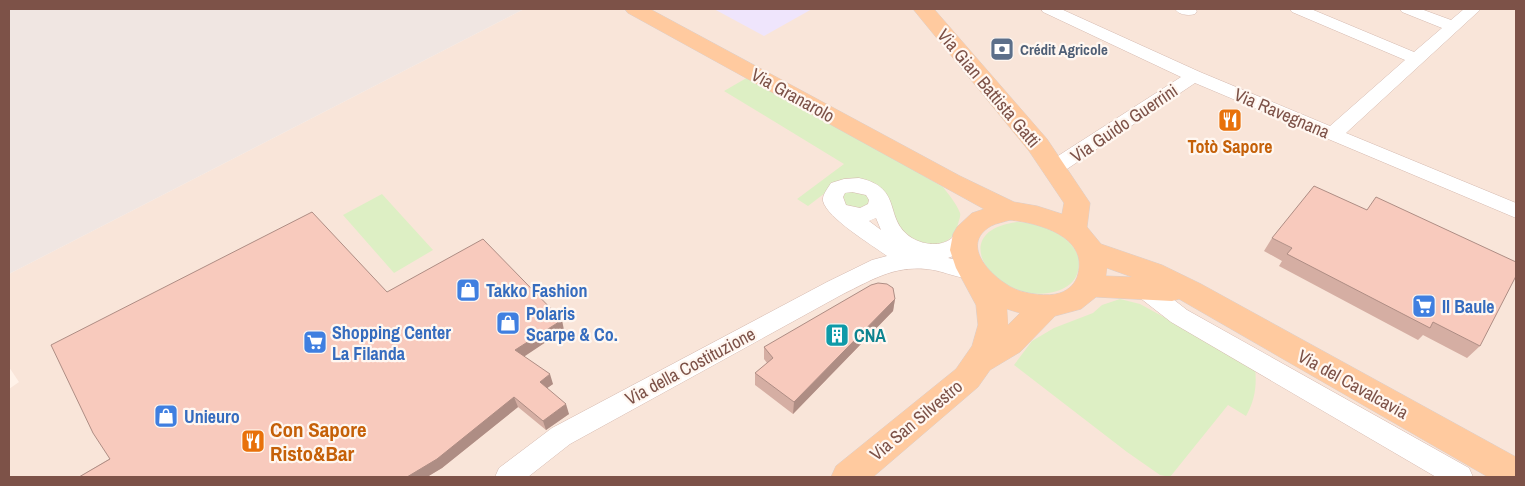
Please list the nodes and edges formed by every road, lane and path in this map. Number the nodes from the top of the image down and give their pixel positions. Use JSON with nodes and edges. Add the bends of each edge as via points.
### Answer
{"nodes":[{"id":1,"x":635,"y":9,"type":"edge"},
{"id":2,"x":923,"y":9,"type":"edge"},
{"id":3,"x":1049,"y":9,"type":"edge"},
{"id":4,"x":1298,"y":9,"type":"edge"},
{"id":5,"x":1408,"y":9,"type":"edge"},
{"id":6,"x":1473,"y":9,"type":"edge"},
{"id":7,"x":1453,"y":26,"type":"junction"},
{"id":8,"x":1416,"y":59,"type":"junction"},
{"id":9,"x":1194,"y":76,"type":"junction"},
{"id":10,"x":1333,"y":134,"type":"junction"},
{"id":11,"x":1054,"y":168,"type":"junction"},
{"id":12,"x":951,"y":182,"type":"junction"},
{"id":13,"x":879,"y":200,"type":"junction"},
{"id":14,"x":1017,"y":211,"type":"junction"},
{"id":15,"x":1516,"y":211,"type":"edge"},
{"id":16,"x":844,"y":213,"type":"junction"},
{"id":17,"x":1073,"y":230,"type":"junction"},
{"id":18,"x":968,"y":232,"type":"junction"},
{"id":19,"x":882,"y":242,"type":"junction"},
{"id":20,"x":1092,"y":251,"type":"junction"},
{"id":21,"x":923,"y":262,"type":"junction"},
{"id":22,"x":880,"y":266,"type":"junction"},
{"id":23,"x":973,"y":274,"type":"junction"},
{"id":24,"x":1090,"y":286,"type":"junction"},
{"id":25,"x":1143,"y":288,"type":"junction"},
{"id":26,"x":1191,"y":292,"type":"junction"},
{"id":27,"x":1048,"y":306,"type":"junction"},
{"id":28,"x":982,"y":360,"type":"junction"},
{"id":29,"x":1516,"y":475,"type":"edge"},
{"id":30,"x":508,"y":477,"type":"edge"},
{"id":31,"x":848,"y":477,"type":"edge"},
{"id":32,"x":1460,"y":477,"type":"edge"}],
"edges":[{"from":1,"to":12,"type":"main road","name":"Via Granarolo"},
{"from":2,"to":11,"type":"main road","name":"Via Gian Battista Gatti"},
{"from":3,"to":9,"type":"street","name":"Via Ravegnana"},
{"from":4,"to":8,"type":"street"},
{"from":5,"to":7,"type":"street"},
{"from":6,"to":7,"type":"street"},
{"from":7,"to":8,"type":"street"},
{"from":8,"to":10,"type":"street"},
{"from":9,"to":10,"type":"street","name":"Via Ravegnana"},
{"from":9,"to":11,"type":"street","name":"Via Guido Guerrini"},
{"from":10,"to":15,"type":"street","name":"Via Ravegnana"},
{"from":11,"to":14,"type":"main road","via":[[1055,195],[1044,206]]},
{"from":11,"to":17,"type":"main road","name":"Via Gian Battista Gatti","via":[[1077,203]]},
{"from":12,"to":14,"type":"main road","name":"Via Granarolo"},
{"from":12,"to":18,"type":"main road","name":"Via Granarolo","via":[[968,204]]},
{"from":13,"to":16,"type":"street","via":[[877,208],[868,214]]},
{"from":13,"to":16,"type":"street","name":"Via della Costituzione","via":[[874,191],[863,185],[844,186],[835,192],[833,201]]},
{"from":13,"to":18,"type":"street","name":"Via della Costituzione","via":[[894,234],[907,246],[926,252],[952,249],[962,243]]},
{"from":14,"to":17,"type":"main road","via":[[1042,215]]},
{"from":14,"to":18,"type":"main road","via":[[986,217]]},
{"from":16,"to":19,"type":"street","name":"Via della Costituzione"},
{"from":17,"to":20,"type":"main road"},
{"from":18,"to":23,"type":"main road","via":[[965,258]]},
{"from":19,"to":21,"type":"street","name":"Via della Costituzione","via":[[901,255]]},
{"from":19,"to":22,"type":"street","via":[[887,254]]},
{"from":20,"to":24,"type":"main road","via":[[1094,267]]},
{"from":20,"to":26,"type":"main road","name":"Via del Cavalcavia"},
{"from":21,"to":22,"type":"street","name":"Via della Costituzione"},
{"from":21,"to":23,"type":"street","name":"Via della Costituzione","via":[[949,265]]},
{"from":22,"to":30,"type":"street","name":"Via della Costituzione","via":[[561,436]]},
{"from":23,"to":27,"type":"main road","via":[[990,290],[1007,299],[1027,305]]},
{"from":23,"to":28,"type":"main road","name":"Via San Silvestro","via":[[991,305],[993,326]]},
{"from":24,"to":25,"type":"main road","name":"Via del Cavalcavia"},
{"from":24,"to":27,"type":"main road","via":[[1073,300]]},
{"from":25,"to":26,"type":"main road","name":"Via del Cavalcavia"},
{"from":25,"to":32,"type":"street","name":"Via del Cavalcavia","via":[[1180,316]]},
{"from":26,"to":29,"type":"main road","name":"Via del Cavalcavia"},
{"from":27,"to":28,"type":"main road","name":"Via San Silvestro","via":[[1009,343]]},
{"from":28,"to":31,"type":"main road","name":"Via San Silvestro","via":[[967,378]]}]}
